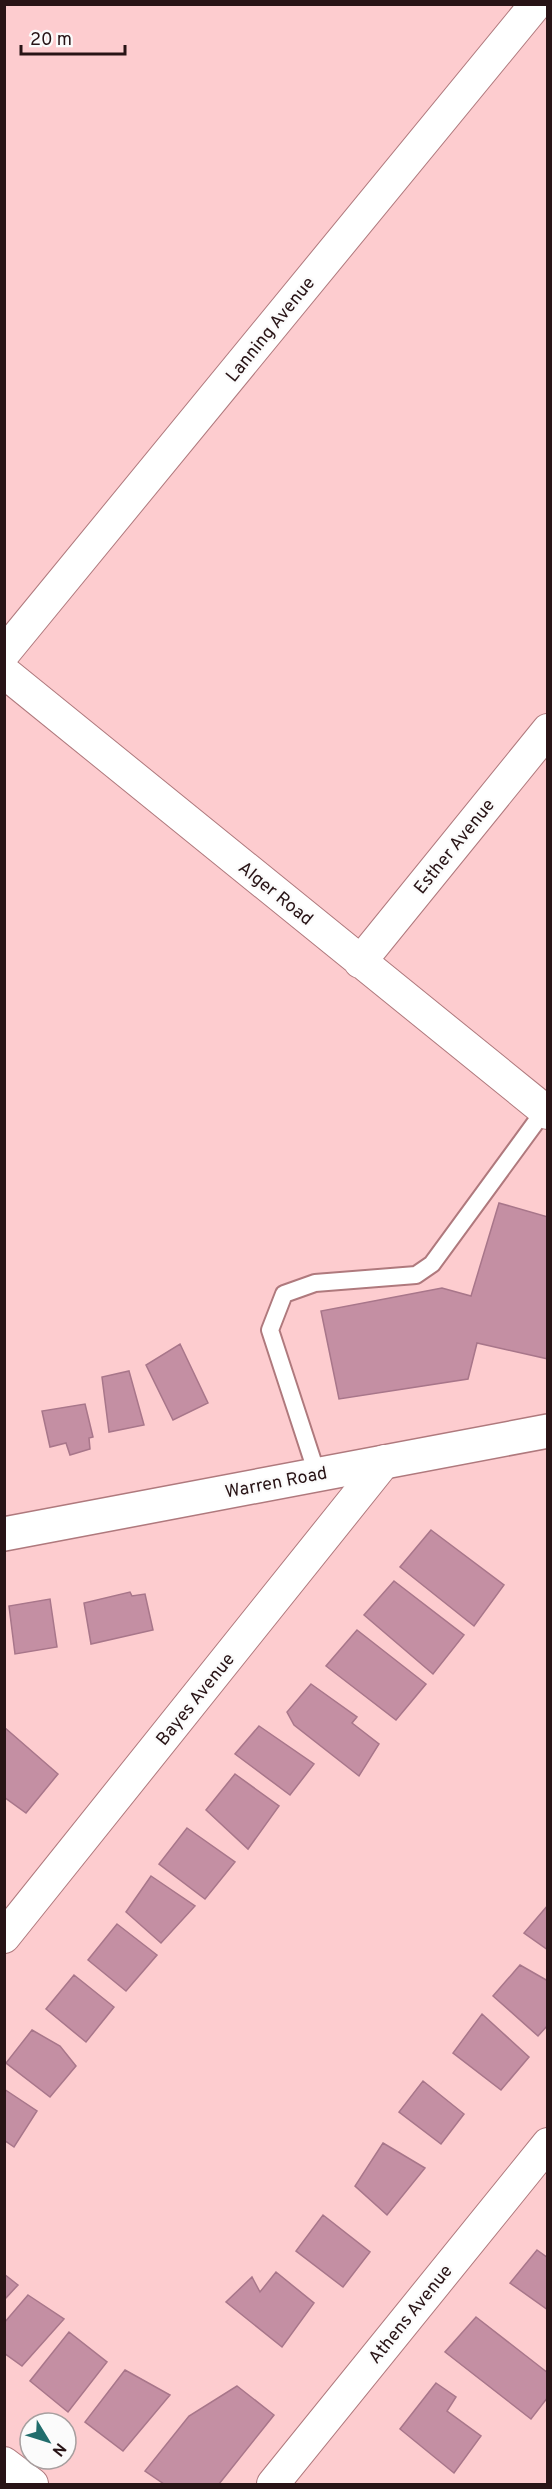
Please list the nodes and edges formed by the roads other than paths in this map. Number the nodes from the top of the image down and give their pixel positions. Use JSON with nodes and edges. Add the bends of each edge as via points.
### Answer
{"nodes":[{"id":1,"x":536,"y":4,"type":"edge"},
{"id":2,"x":4,"y":653,"type":"edge"},
{"id":3,"x":4,"y":672,"type":"edge"},
{"id":4,"x":548,"y":730,"type":"edge"},
{"id":5,"x":360,"y":962,"type":"junction"},
{"id":6,"x":546,"y":1112,"type":"edge"},
{"id":7,"x":548,"y":1431,"type":"edge"},
{"id":8,"x":385,"y":1461,"type":"junction"},
{"id":9,"x":317,"y":1474,"type":"junction"},
{"id":10,"x":4,"y":1534,"type":"edge"},
{"id":11,"x":4,"y":1937,"type":"edge"},
{"id":12,"x":548,"y":2144,"type":"edge"},
{"id":13,"x":4,"y":2463,"type":"edge"},
{"id":14,"x":32,"y":2484,"type":"edge"},
{"id":15,"x":273,"y":2484,"type":"edge"}],
"edges":[{"from":1,"to":2,"type":"street","name":"Lanning Avenue"},
{"from":3,"to":5,"type":"street","name":"Alger Road"},
{"from":4,"to":5,"type":"street","name":"Esther Avenue"},
{"from":5,"to":6,"type":"street","name":"Alger Road"},
{"from":6,"to":9,"type":"lane","via":[[432,1264],[416,1275],[315,1283],[284,1294],[270,1330]]},
{"from":7,"to":8,"type":"main road","name":"Warren Road"},
{"from":8,"to":9,"type":"main road","name":"Warren Road"},
{"from":8,"to":11,"type":"street","name":"Bayes Avenue"},
{"from":9,"to":10,"type":"main road","name":"Warren Road"},
{"from":12,"to":15,"type":"street","name":"Athens Avenue"},
{"from":13,"to":14,"type":"street"}]}
